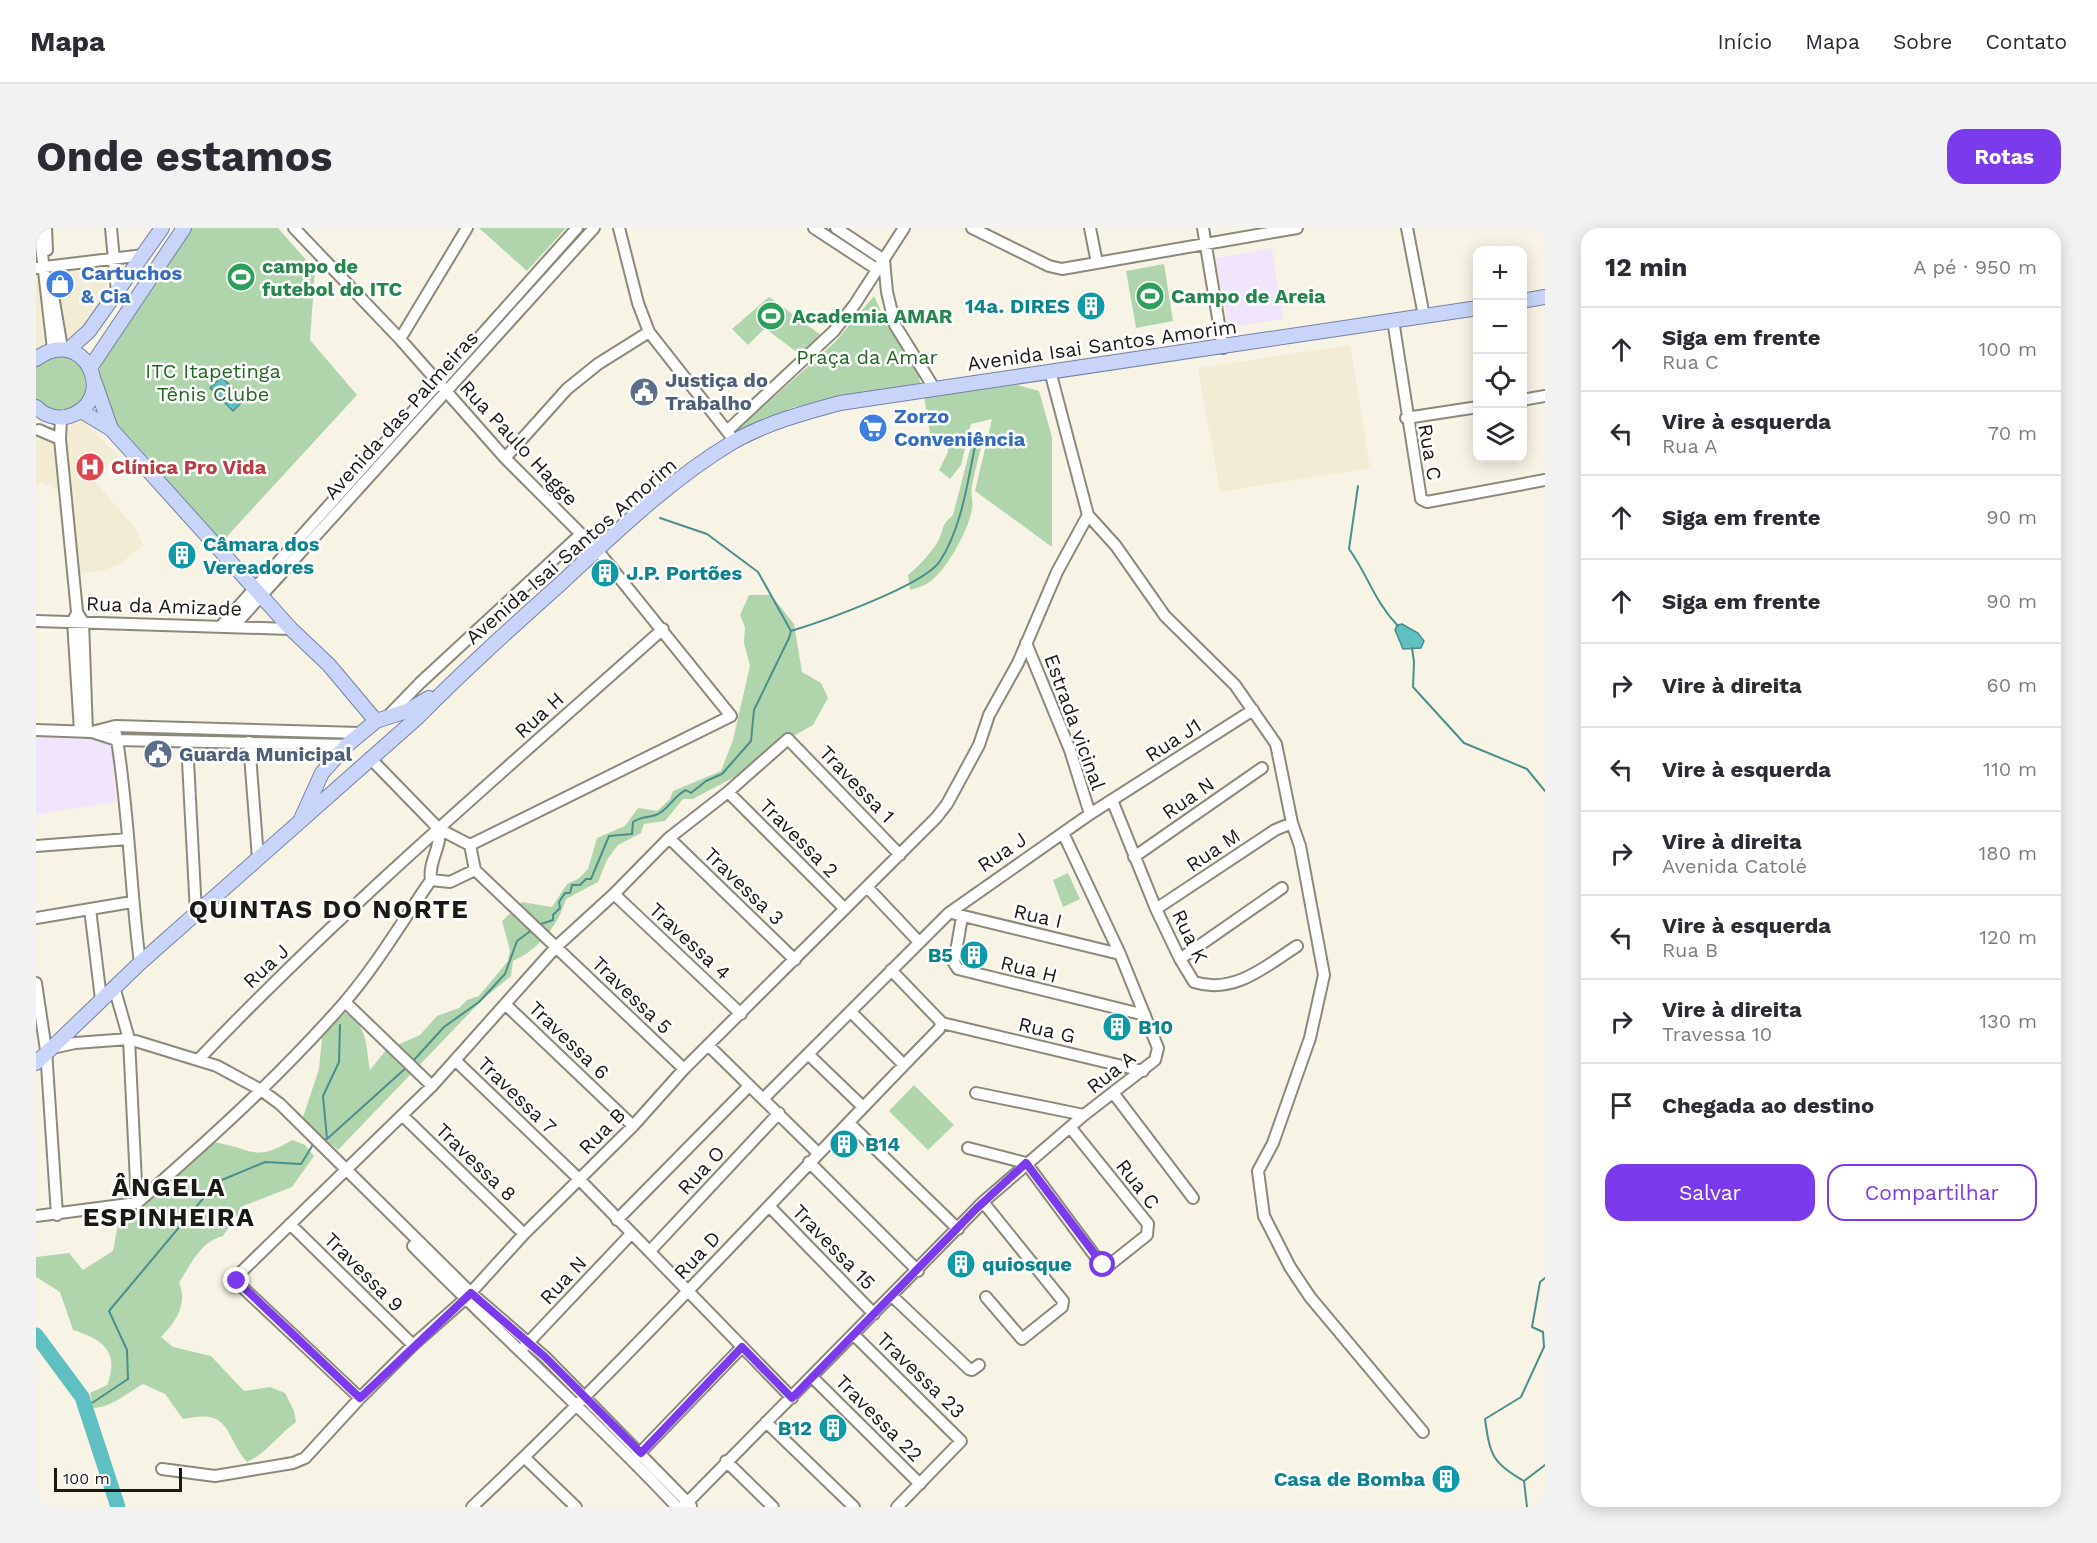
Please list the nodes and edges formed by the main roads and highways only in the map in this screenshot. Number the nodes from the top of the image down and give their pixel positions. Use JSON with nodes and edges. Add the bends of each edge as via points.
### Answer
{"nodes":[{"id":1,"x":162,"y":228,"type":"edge"},
{"id":2,"x":184,"y":228,"type":"edge"},
{"id":3,"x":1545,"y":297,"type":"edge"},
{"id":4,"x":1527,"y":300,"type":"edge"},
{"id":5,"x":1473,"y":309,"type":"edge"},
{"id":6,"x":50,"y":352,"type":"edge"},
{"id":7,"x":92,"y":373,"type":"junction"},
{"id":8,"x":36,"y":407,"type":"edge"},
{"id":9,"x":81,"y":411,"type":"junction"},
{"id":10,"x":111,"y":429,"type":"junction"},
{"id":11,"x":448,"y":686,"type":"junction"},
{"id":12,"x":383,"y":718,"type":"junction"},
{"id":13,"x":397,"y":736,"type":"junction"},
{"id":14,"x":302,"y":818,"type":"junction"},
{"id":15,"x":36,"y":1063,"type":"edge"}],
"edges":[{"from":1,"to":6,"type":"main road","via":[[89,331]]},
{"from":2,"to":7,"type":"main road"},
{"from":3,"to":4,"type":"main road"},
{"from":5,"to":11,"type":"main road","name":"Avenida Isai Santos Amorim","via":[[840,403],[731,436],[597,550]]},
{"from":6,"to":7,"type":"main road","via":[[78,354]]},
{"from":7,"to":9,"type":"main road","via":[[91,397]]},
{"from":7,"to":10,"type":"main road"},
{"from":8,"to":9,"type":"main road","via":[[56,417]]},
{"from":9,"to":10,"type":"main road"},
{"from":10,"to":12,"type":"main road","via":[[291,629]]},
{"from":11,"to":12,"type":"main road","via":[[407,711]]},
{"from":11,"to":13,"type":"main road","name":"Avenida Isai Santos Amorim"},
{"from":12,"to":13,"type":"main road"},
{"from":12,"to":14,"type":"main road","via":[[360,733],[322,773]]},
{"from":13,"to":14,"type":"main road","name":"Avenida Isai Santos Amorim"},
{"from":14,"to":15,"type":"main road","name":"Avenida Isai Santos Amorim","via":[[140,963]]}]}
